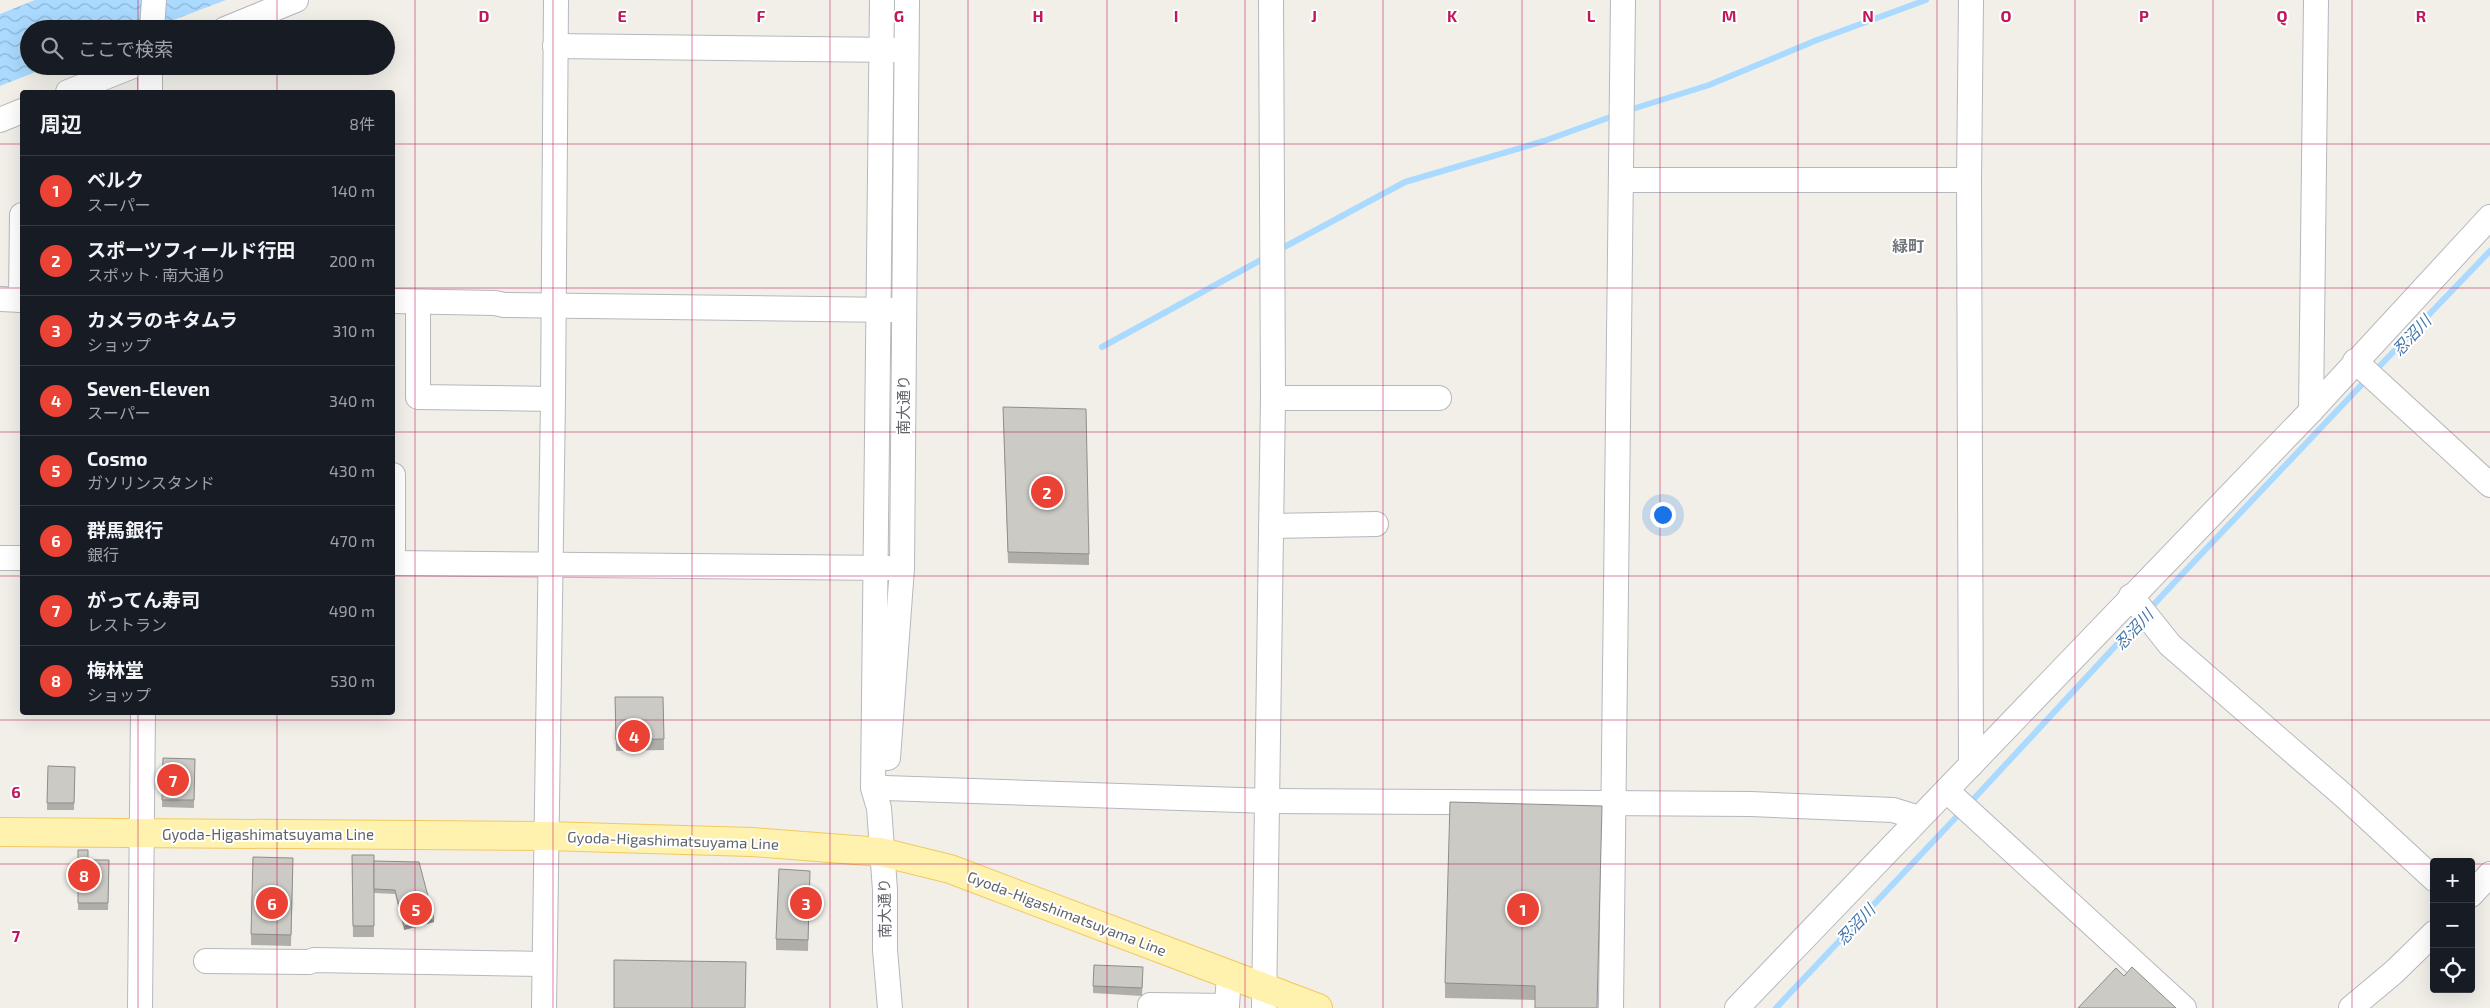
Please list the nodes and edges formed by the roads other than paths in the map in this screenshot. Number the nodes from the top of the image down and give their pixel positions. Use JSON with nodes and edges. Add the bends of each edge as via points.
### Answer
{"nodes":[{"id":1,"x":154,"y":0,"type":"edge"},
{"id":2,"x":296,"y":0,"type":"edge"},
{"id":3,"x":556,"y":0,"type":"edge"},
{"id":4,"x":882,"y":0,"type":"edge"},
{"id":5,"x":907,"y":0,"type":"edge"},
{"id":6,"x":1271,"y":0,"type":"edge"},
{"id":7,"x":1623,"y":0,"type":"edge"},
{"id":8,"x":1971,"y":0,"type":"edge"},
{"id":9,"x":2316,"y":0,"type":"edge"},
{"id":10,"x":153,"y":20,"type":"edge"},
{"id":11,"x":247,"y":20,"type":"edge"},
{"id":12,"x":555,"y":46,"type":"junction"},
{"id":13,"x":882,"y":49,"type":"junction"},
{"id":14,"x":907,"y":50,"type":"junction"},
{"id":15,"x":110,"y":75,"type":"edge"},
{"id":16,"x":150,"y":75,"type":"edge"},
{"id":17,"x":73,"y":90,"type":"edge"},
{"id":18,"x":150,"y":90,"type":"edge"},
{"id":19,"x":20,"y":112,"type":"edge"},
{"id":20,"x":0,"y":120,"type":"edge"},
{"id":21,"x":1621,"y":180,"type":"junction"},
{"id":22,"x":1969,"y":180,"type":"junction"},
{"id":23,"x":2490,"y":216,"type":"edge"},
{"id":24,"x":20,"y":239,"type":"edge"},
{"id":25,"x":15,"y":299,"type":"edge"},
{"id":26,"x":395,"y":301,"type":"edge"},
{"id":27,"x":418,"y":302,"type":"junction"},
{"id":28,"x":553,"y":306,"type":"junction"},
{"id":29,"x":879,"y":309,"type":"junction"},
{"id":30,"x":904,"y":310,"type":"junction"},
{"id":31,"x":2356,"y":361,"type":"junction"},
{"id":32,"x":553,"y":398,"type":"junction"},
{"id":33,"x":1272,"y":398,"type":"junction"},
{"id":34,"x":1439,"y":398,"type":"dead end"},
{"id":35,"x":2310,"y":411,"type":"junction"},
{"id":36,"x":2490,"y":485,"type":"edge"},
{"id":37,"x":1376,"y":524,"type":"dead end"},
{"id":38,"x":1271,"y":526,"type":"junction"},
{"id":39,"x":0,"y":558,"type":"edge"},
{"id":40,"x":20,"y":558,"type":"edge"},
{"id":41,"x":395,"y":563,"type":"edge"},
{"id":42,"x":550,"y":566,"type":"junction"},
{"id":43,"x":902,"y":568,"type":"junction"},
{"id":44,"x":876,"y":569,"type":"junction"},
{"id":45,"x":2131,"y":596,"type":"junction"},
{"id":46,"x":144,"y":715,"type":"edge"},
{"id":47,"x":1970,"y":766,"type":"junction"},
{"id":48,"x":1947,"y":791,"type":"junction"},
{"id":49,"x":882,"y":798,"type":"junction"},
{"id":50,"x":1269,"y":801,"type":"junction"},
{"id":51,"x":1615,"y":804,"type":"junction"},
{"id":52,"x":1919,"y":818,"type":"junction"},
{"id":53,"x":0,"y":832,"type":"edge"},
{"id":54,"x":141,"y":833,"type":"junction"},
{"id":55,"x":545,"y":836,"type":"junction"},
{"id":56,"x":881,"y":852,"type":"junction"},
{"id":57,"x":2490,"y":874,"type":"edge"},
{"id":58,"x":2430,"y":875,"type":"edge"},
{"id":59,"x":2475,"y":891,"type":"edge"},
{"id":60,"x":2430,"y":937,"type":"edge"},
{"id":61,"x":206,"y":961,"type":"dead end"},
{"id":62,"x":544,"y":964,"type":"junction"},
{"id":63,"x":1229,"y":974,"type":"junction"},
{"id":64,"x":1264,"y":998,"type":"edge"},
{"id":65,"x":140,"y":1008,"type":"edge"},
{"id":66,"x":544,"y":1008,"type":"edge"},
{"id":67,"x":890,"y":1008,"type":"edge"},
{"id":68,"x":1150,"y":1008,"type":"edge"},
{"id":69,"x":1318,"y":1008,"type":"edge"},
{"id":70,"x":1611,"y":1008,"type":"edge"},
{"id":71,"x":1737,"y":1008,"type":"edge"},
{"id":72,"x":2184,"y":1008,"type":"edge"},
{"id":73,"x":2351,"y":1008,"type":"edge"}],
"edges":[{"from":1,"to":10,"type":"street"},
{"from":2,"to":11,"type":"street"},
{"from":3,"to":12,"type":"street"},
{"from":4,"to":13,"type":"street","name":"南大通り"},
{"from":5,"to":14,"type":"street","name":"南大通り"},
{"from":6,"to":33,"type":"street"},
{"from":7,"to":21,"type":"street"},
{"from":8,"to":22,"type":"street"},
{"from":9,"to":35,"type":"street"},
{"from":12,"to":13,"type":"street"},
{"from":12,"to":28,"type":"street"},
{"from":13,"to":14,"type":"street"},
{"from":13,"to":29,"type":"street","name":"南大通り"},
{"from":14,"to":30,"type":"street","name":"南大通り"},
{"from":15,"to":17,"type":"street"},
{"from":16,"to":18,"type":"street"},
{"from":19,"to":20,"type":"street"},
{"from":21,"to":22,"type":"street"},
{"from":21,"to":51,"type":"street"},
{"from":22,"to":47,"type":"street"},
{"from":23,"to":31,"type":"street"},
{"from":24,"to":25,"type":"street"},
{"from":26,"to":27,"type":"street"},
{"from":27,"to":28,"type":"street"},
{"from":27,"to":32,"type":"street","via":[[418,397]]},
{"from":28,"to":29,"type":"street"},
{"from":28,"to":32,"type":"street"},
{"from":29,"to":30,"type":"street"},
{"from":29,"to":44,"type":"street","name":"南大通り"},
{"from":30,"to":43,"type":"street","name":"南大通り"},
{"from":31,"to":35,"type":"street"},
{"from":31,"to":36,"type":"street"},
{"from":32,"to":42,"type":"street"},
{"from":33,"to":34,"type":"street"},
{"from":33,"to":38,"type":"street"},
{"from":35,"to":45,"type":"street"},
{"from":37,"to":38,"type":"street"},
{"from":38,"to":50,"type":"street"},
{"from":39,"to":40,"type":"street"},
{"from":41,"to":42,"type":"street"},
{"from":42,"to":44,"type":"street"},
{"from":42,"to":55,"type":"street"},
{"from":43,"to":44,"type":"street"},
{"from":43,"to":49,"type":"street","name":"南大通り"},
{"from":44,"to":49,"type":"street","name":"南大通り","via":[[873,788]]},
{"from":45,"to":47,"type":"street"},
{"from":45,"to":58,"type":"street","via":[[2170,645]]},
{"from":46,"to":54,"type":"street"},
{"from":47,"to":48,"type":"street"},
{"from":48,"to":52,"type":"street"},
{"from":48,"to":72,"type":"street"},
{"from":49,"to":50,"type":"street"},
{"from":49,"to":56,"type":"street","name":"南大通り"},
{"from":50,"to":51,"type":"street"},
{"from":50,"to":64,"type":"street"},
{"from":51,"to":52,"type":"street","via":[[1751,804],[1893,810]]},
{"from":51,"to":70,"type":"street"},
{"from":52,"to":71,"type":"street"},
{"from":53,"to":54,"type":"main road","name":"Gyoda-Higashimatsuyama Line"},
{"from":54,"to":55,"type":"main road","name":"Gyoda-Higashimatsuyama Line"},
{"from":54,"to":65,"type":"street"},
{"from":55,"to":56,"type":"main road","name":"Gyoda-Higashimatsuyama Line","via":[[752,842]]},
{"from":55,"to":62,"type":"street"},
{"from":56,"to":63,"type":"main road","name":"Gyoda-Higashimatsuyama Line","via":[[950,868]]},
{"from":56,"to":67,"type":"street","name":"南大通り"},
{"from":57,"to":59,"type":"street"},
{"from":60,"to":73,"type":"street"},
{"from":61,"to":62,"type":"street"},
{"from":62,"to":66,"type":"street"},
{"from":63,"to":64,"type":"main road","name":"Gyoda-Higashimatsuyama Line"},
{"from":63,"to":68,"type":"street","via":[[1227,1006],[1150,1005]]},
{"from":64,"to":69,"type":"main road","name":"Gyoda-Higashimatsuyama Line"}]}
